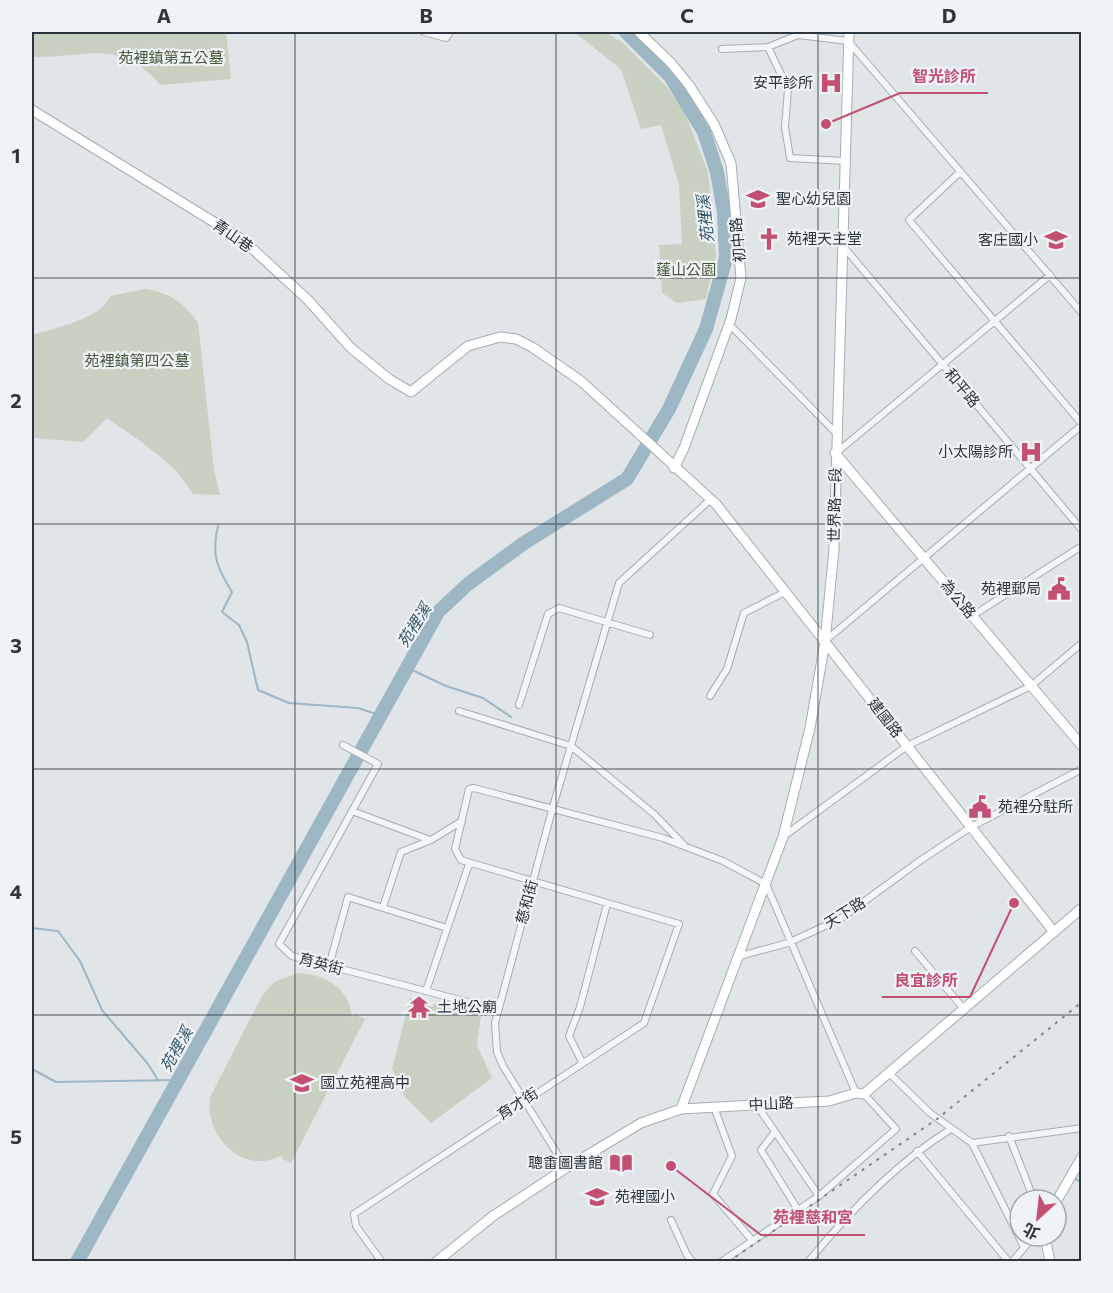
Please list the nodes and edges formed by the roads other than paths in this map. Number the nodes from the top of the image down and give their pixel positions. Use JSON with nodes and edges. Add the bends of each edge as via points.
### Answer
{"nodes":[{"id":1,"x":424,"y":32,"type":"edge"},
{"id":2,"x":639,"y":32,"type":"edge"},
{"id":3,"x":448,"y":35,"type":"edge"},
{"id":4,"x":848,"y":37,"type":"edge"},
{"id":5,"x":768,"y":47,"type":"junction"},
{"id":6,"x":722,"y":49,"type":"dead end"},
{"id":7,"x":32,"y":110,"type":"edge"},
{"id":8,"x":845,"y":161,"type":"junction"},
{"id":9,"x":960,"y":172,"type":"junction"},
{"id":10,"x":842,"y":245,"type":"junction"},
{"id":11,"x":1050,"y":275,"type":"junction"},
{"id":12,"x":1080,"y":307,"type":"edge"},
{"id":13,"x":994,"y":321,"type":"junction"},
{"id":14,"x":729,"y":324,"type":"junction"},
{"id":15,"x":942,"y":364,"type":"junction"},
{"id":16,"x":411,"y":392,"type":"joint"},
{"id":17,"x":1082,"y":425,"type":"edge"},
{"id":18,"x":836,"y":433,"type":"junction"},
{"id":19,"x":835,"y":453,"type":"junction"},
{"id":20,"x":674,"y":468,"type":"junction"},
{"id":21,"x":1030,"y":469,"type":"junction"},
{"id":22,"x":714,"y":502,"type":"junction"},
{"id":23,"x":1082,"y":530,"type":"edge"},
{"id":24,"x":1082,"y":546,"type":"edge"},
{"id":25,"x":924,"y":558,"type":"junction"},
{"id":26,"x":785,"y":591,"type":"junction"},
{"id":27,"x":972,"y":616,"type":"junction"},
{"id":28,"x":608,"y":624,"type":"junction"},
{"id":29,"x":650,"y":635,"type":"dead end"},
{"id":30,"x":825,"y":642,"type":"junction"},
{"id":31,"x":1082,"y":643,"type":"edge"},
{"id":32,"x":1031,"y":686,"type":"junction"},
{"id":33,"x":710,"y":696,"type":"dead end"},
{"id":34,"x":519,"y":705,"type":"dead end"},
{"id":35,"x":459,"y":711,"type":"dead end"},
{"id":36,"x":343,"y":745,"type":"dead end"},
{"id":37,"x":571,"y":746,"type":"junction"},
{"id":38,"x":907,"y":746,"type":"junction"},
{"id":39,"x":1082,"y":746,"type":"edge"},
{"id":40,"x":1082,"y":768,"type":"edge"},
{"id":41,"x":552,"y":810,"type":"junction"},
{"id":42,"x":352,"y":812,"type":"junction"},
{"id":43,"x":462,"y":821,"type":"junction"},
{"id":44,"x":972,"y":827,"type":"junction"},
{"id":45,"x":783,"y":837,"type":"junction"},
{"id":46,"x":431,"y":840,"type":"junction"},
{"id":47,"x":685,"y":846,"type":"junction"},
{"id":48,"x":469,"y":864,"type":"junction"},
{"id":49,"x":532,"y":882,"type":"junction"},
{"id":50,"x":766,"y":884,"type":"junction"},
{"id":51,"x":607,"y":904,"type":"junction"},
{"id":52,"x":383,"y":907,"type":"junction"},
{"id":53,"x":1081,"y":908,"type":"edge"},
{"id":54,"x":447,"y":928,"type":"junction"},
{"id":55,"x":1054,"y":932,"type":"junction"},
{"id":56,"x":790,"y":942,"type":"junction"},
{"id":57,"x":915,"y":951,"type":"dead end"},
{"id":58,"x":740,"y":956,"type":"junction"},
{"id":59,"x":329,"y":966,"type":"junction"},
{"id":60,"x":426,"y":992,"type":"junction"},
{"id":61,"x":963,"y":1008,"type":"junction"},
{"id":62,"x":498,"y":1010,"type":"junction"},
{"id":63,"x":582,"y":1062,"type":"junction"},
{"id":64,"x":887,"y":1071,"type":"junction"},
{"id":65,"x":860,"y":1093,"type":"junction"},
{"id":66,"x":524,"y":1100,"type":"junction"},
{"id":67,"x":756,"y":1104,"type":"junction"},
{"id":68,"x":714,"y":1107,"type":"junction"},
{"id":69,"x":681,"y":1109,"type":"junction"},
{"id":70,"x":1082,"y":1128,"type":"edge"},
{"id":71,"x":951,"y":1129,"type":"junction"},
{"id":72,"x":775,"y":1132,"type":"junction"},
{"id":73,"x":1010,"y":1136,"type":"junction"},
{"id":74,"x":972,"y":1143,"type":"junction"},
{"id":75,"x":917,"y":1152,"type":"junction"},
{"id":76,"x":1082,"y":1157,"type":"edge"},
{"id":77,"x":566,"y":1168,"type":"junction"},
{"id":78,"x":1030,"y":1188,"type":"edge"},
{"id":79,"x":1064,"y":1188,"type":"edge"},
{"id":80,"x":819,"y":1196,"type":"junction"},
{"id":81,"x":798,"y":1210,"type":"junction"},
{"id":82,"x":1008,"y":1215,"type":"edge"},
{"id":83,"x":672,"y":1220,"type":"dead end"},
{"id":84,"x":751,"y":1239,"type":"junction"},
{"id":85,"x":1023,"y":1248,"type":"edge"},
{"id":86,"x":382,"y":1262,"type":"edge"},
{"id":87,"x":436,"y":1262,"type":"edge"},
{"id":88,"x":693,"y":1262,"type":"edge"},
{"id":89,"x":721,"y":1262,"type":"edge"},
{"id":90,"x":808,"y":1262,"type":"edge"},
{"id":91,"x":1011,"y":1262,"type":"edge"}],
"edges":[{"from":1,"to":3,"type":"street"},
{"from":2,"to":14,"type":"street","name":"初中路","via":[[689,85],[714,124],[730,163],[741,278]]},
{"from":4,"to":5,"type":"street","via":[[798,35]]},
{"from":4,"to":8,"type":"street","name":"世界路一段"},
{"from":4,"to":9,"type":"street"},
{"from":5,"to":6,"type":"street"},
{"from":5,"to":8,"type":"street","via":[[788,89],[784,127],[790,158]]},
{"from":7,"to":16,"type":"street","name":"青山巷","via":[[243,240],[308,300],[351,348],[389,380]]},
{"from":8,"to":10,"type":"street","name":"世界路一段"},
{"from":9,"to":11,"type":"street"},
{"from":9,"to":13,"type":"street","via":[[909,220]]},
{"from":10,"to":15,"type":"street","name":"和平路"},
{"from":10,"to":18,"type":"street","name":"世界路一段"},
{"from":11,"to":12,"type":"street"},
{"from":11,"to":13,"type":"street"},
{"from":13,"to":15,"type":"street"},
{"from":13,"to":17,"type":"street"},
{"from":14,"to":18,"type":"street"},
{"from":14,"to":20,"type":"street","name":"初中路"},
{"from":15,"to":19,"type":"street"},
{"from":15,"to":21,"type":"street","name":"和平路"},
{"from":16,"to":20,"type":"street","name":"建國路","via":[[468,346],[500,337],[516,339],[581,381]]},
{"from":17,"to":21,"type":"street"},
{"from":18,"to":19,"type":"street","name":"世界路一段"},
{"from":19,"to":25,"type":"street","name":"為公路"},
{"from":19,"to":30,"type":"street","name":"世界路一段","via":[[834,549]]},
{"from":20,"to":22,"type":"street","name":"建國路"},
{"from":21,"to":23,"type":"street","name":"和平路"},
{"from":21,"to":25,"type":"street"},
{"from":22,"to":26,"type":"street","name":"建國路"},
{"from":22,"to":28,"type":"street","name":"慈和街","via":[[619,583]]},
{"from":24,"to":27,"type":"street"},
{"from":25,"to":27,"type":"street","name":"為公路"},
{"from":25,"to":30,"type":"street"},
{"from":26,"to":30,"type":"street","name":"建國路"},
{"from":26,"to":33,"type":"street","via":[[744,613],[727,669]]},
{"from":27,"to":32,"type":"street","name":"為公路"},
{"from":28,"to":29,"type":"street"},
{"from":28,"to":34,"type":"street","via":[[553,609],[548,614]]},
{"from":28,"to":37,"type":"street","name":"慈和街"},
{"from":30,"to":38,"type":"street","name":"建國路"},
{"from":30,"to":45,"type":"street","name":"世界路一段","via":[[806,748]]},
{"from":31,"to":32,"type":"street"},
{"from":32,"to":38,"type":"street"},
{"from":32,"to":39,"type":"street","name":"為公路"},
{"from":35,"to":37,"type":"street"},
{"from":36,"to":42,"type":"street","name":"育英街","via":[[378,764]]},
{"from":37,"to":41,"type":"street","name":"慈和街"},
{"from":37,"to":47,"type":"street","via":[[654,814]]},
{"from":38,"to":44,"type":"street","name":"建國路"},
{"from":38,"to":45,"type":"street"},
{"from":40,"to":44,"type":"street","name":"天下路"},
{"from":41,"to":43,"type":"street","via":[[474,788],[469,789]]},
{"from":41,"to":47,"type":"street"},
{"from":41,"to":49,"type":"street","name":"慈和街"},
{"from":42,"to":46,"type":"street"},
{"from":42,"to":59,"type":"street","name":"育英街","via":[[279,944],[292,956]]},
{"from":43,"to":46,"type":"street"},
{"from":43,"to":48,"type":"street","via":[[455,849],[461,861]]},
{"from":44,"to":55,"type":"street","name":"建國路"},
{"from":44,"to":56,"type":"street","name":"天下路","via":[[840,919]]},
{"from":45,"to":50,"type":"street","name":"世界路一段"},
{"from":46,"to":52,"type":"street","via":[[401,852]]},
{"from":47,"to":50,"type":"street"},
{"from":48,"to":49,"type":"street"},
{"from":48,"to":54,"type":"street"},
{"from":49,"to":51,"type":"street"},
{"from":49,"to":62,"type":"street","name":"慈和街"},
{"from":50,"to":56,"type":"street"},
{"from":50,"to":58,"type":"street","name":"世界路一段"},
{"from":51,"to":63,"type":"street","via":[[580,1007],[568,1036]]},
{"from":51,"to":63,"type":"street","name":"育才街","via":[[679,924],[644,1023]]},
{"from":52,"to":54,"type":"street"},
{"from":52,"to":59,"type":"street","via":[[348,897]]},
{"from":53,"to":55,"type":"street","name":"中山路"},
{"from":54,"to":60,"type":"street"},
{"from":55,"to":61,"type":"street","name":"中山路"},
{"from":56,"to":58,"type":"street","name":"天下路"},
{"from":56,"to":65,"type":"street"},
{"from":57,"to":61,"type":"street"},
{"from":58,"to":69,"type":"street"},
{"from":59,"to":60,"type":"street","name":"育英街"},
{"from":60,"to":62,"type":"street","name":"育英街"},
{"from":61,"to":64,"type":"street","name":"中山路"},
{"from":62,"to":66,"type":"street","name":"慈和街","via":[[494,1034],[497,1052]]},
{"from":63,"to":66,"type":"street","name":"育才街"},
{"from":64,"to":65,"type":"street","name":"中山路"},
{"from":64,"to":71,"type":"street","via":[[923,1108]]},
{"from":65,"to":67,"type":"street","name":"中山路","via":[[829,1101]]},
{"from":65,"to":80,"type":"street","via":[[896,1129]]},
{"from":66,"to":77,"type":"street","name":"慈和街"},
{"from":66,"to":86,"type":"street","name":"育才街","via":[[354,1214],[356,1226]]},
{"from":67,"to":68,"type":"street","name":"中山路"},
{"from":67,"to":72,"type":"street"},
{"from":68,"to":69,"type":"street","name":"中山路"},
{"from":68,"to":84,"type":"street","via":[[732,1156],[713,1194]]},
{"from":69,"to":77,"type":"street","name":"中山路","via":[[641,1123]]},
{"from":70,"to":73,"type":"street"},
{"from":71,"to":74,"type":"street"},
{"from":71,"to":75,"type":"street"},
{"from":72,"to":80,"type":"street"},
{"from":72,"to":81,"type":"street","via":[[761,1150]]},
{"from":73,"to":74,"type":"street"},
{"from":73,"to":78,"type":"street"},
{"from":74,"to":82,"type":"street"},
{"from":75,"to":90,"type":"street","via":[[852,1213]]},
{"from":75,"to":91,"type":"street"},
{"from":76,"to":79,"type":"street"},
{"from":77,"to":87,"type":"street","name":"中山路","via":[[493,1216]]},
{"from":80,"to":81,"type":"street"},
{"from":81,"to":84,"type":"street"},
{"from":83,"to":88,"type":"street"},
{"from":84,"to":89,"type":"street"},
{"from":85,"to":91,"type":"street"}]}
